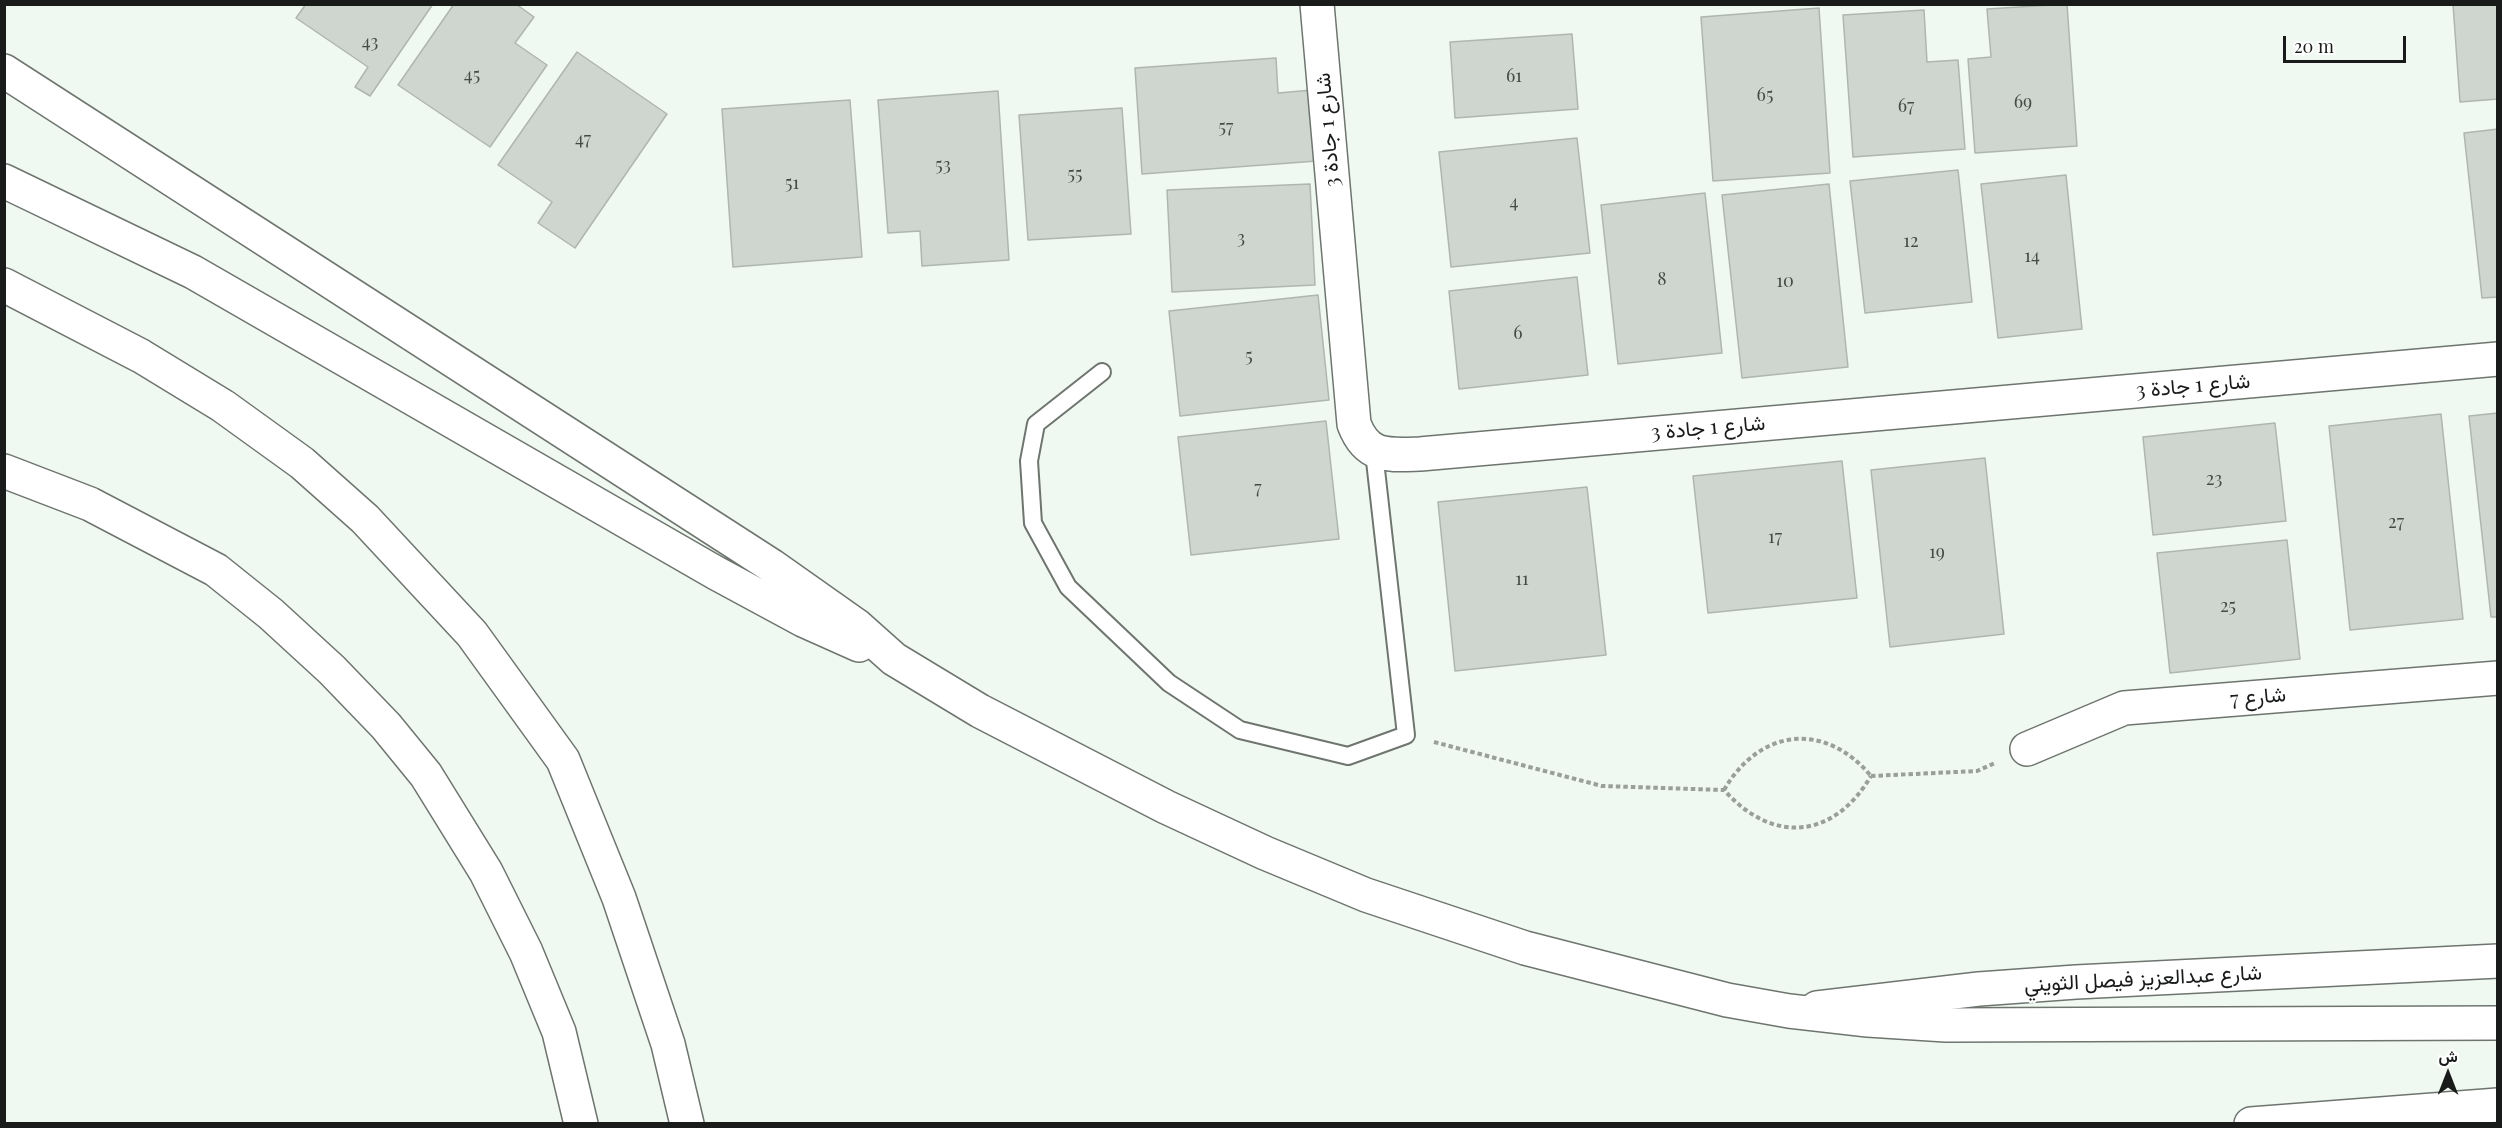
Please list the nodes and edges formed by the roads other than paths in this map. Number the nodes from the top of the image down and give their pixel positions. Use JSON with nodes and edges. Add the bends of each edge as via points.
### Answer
{"nodes":[{"id":1,"x":1317,"y":4,"type":"edge"},
{"id":2,"x":4,"y":71,"type":"edge"},
{"id":3,"x":4,"y":181,"type":"edge"},
{"id":4,"x":4,"y":285,"type":"edge"},
{"id":5,"x":2498,"y":358,"type":"edge"},
{"id":6,"x":1102,"y":372,"type":"dead end"},
{"id":7,"x":1374,"y":452,"type":"junction"},
{"id":8,"x":4,"y":471,"type":"edge"},
{"id":9,"x":894,"y":659,"type":"junction"},
{"id":10,"x":2498,"y":678,"type":"edge"},
{"id":11,"x":2027,"y":749,"type":"road end"},
{"id":12,"x":2498,"y":961,"type":"edge"},
{"id":13,"x":1790,"y":1011,"type":"junction"},
{"id":14,"x":2498,"y":1023,"type":"edge"},
{"id":15,"x":2498,"y":1105,"type":"edge"},
{"id":16,"x":581,"y":1124,"type":"edge"},
{"id":17,"x":687,"y":1124,"type":"edge"},
{"id":18,"x":2251,"y":1124,"type":"edge"}],
"edges":[{"from":1,"to":7,"type":"main road","name":"شارع 1 جادة 3","via":[[1354,424],[1360,440]]},
{"from":2,"to":9,"type":"main road","via":[[772,566],[857,626]]},
{"from":3,"to":9,"type":"main road","via":[[193,272],[753,594]]},
{"from":4,"to":17,"type":"main road","via":[[141,356],[224,406],[302,463],[365,519],[472,634],[563,760],[620,898],[668,1044]]},
{"from":5,"to":7,"type":"main road","name":"شارع 1 جادة 3","via":[[1420,454]]},
{"from":6,"to":7,"type":"lane","via":[[1036,424],[1029,462],[1033,523],[1068,587],[1169,683],[1240,730],[1348,756],[1406,735]]},
{"from":8,"to":16,"type":"main road","via":[[90,504],[216,570],[271,614],[386,726],[426,775],[486,872],[526,952],[559,1032]]},
{"from":9,"to":13,"type":"main road","via":[[1081,765],[1265,853],[1366,895],[1525,948],[1667,986]]},
{"from":10,"to":11,"type":"main road","name":"شارع 7","via":[[2124,708]]},
{"from":12,"to":13,"type":"main road","name":"شارع عبدالعزيز فيصل الثويني","via":[[2055,983]]},
{"from":13,"to":14,"type":"main road","via":[[1946,1025]]},
{"from":15,"to":18,"type":"main road"}]}
